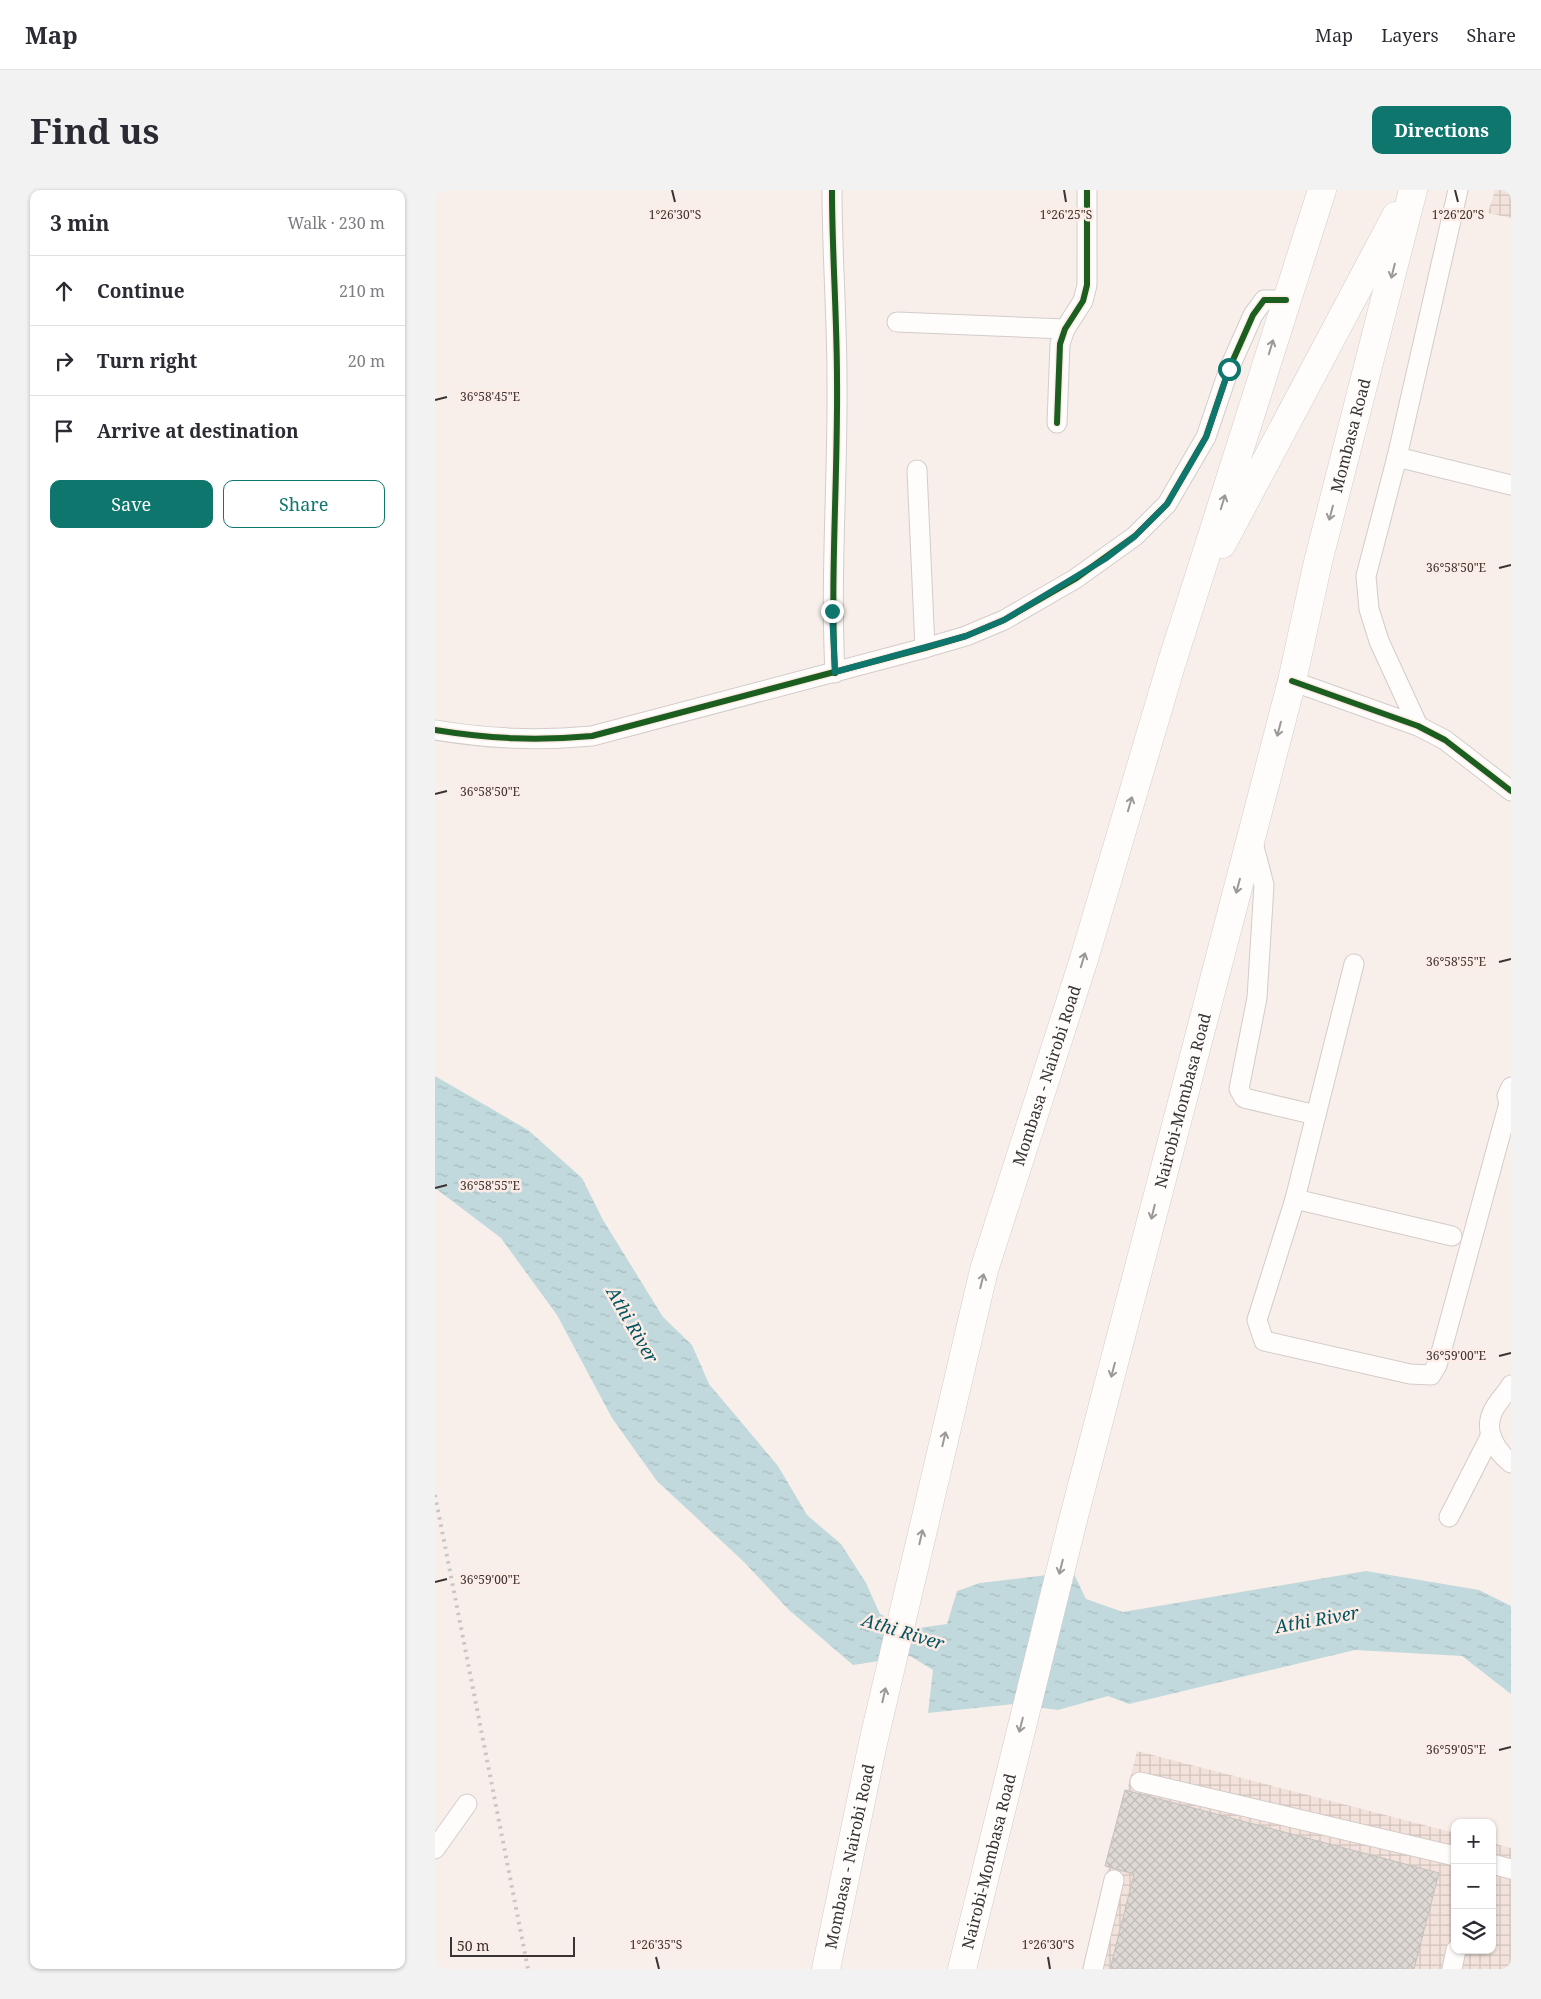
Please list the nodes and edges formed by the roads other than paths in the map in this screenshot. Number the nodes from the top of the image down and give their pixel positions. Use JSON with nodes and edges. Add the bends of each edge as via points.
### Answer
{"nodes":[{"id":1,"x":832,"y":190,"type":"edge"},
{"id":2,"x":1087,"y":190,"type":"edge"},
{"id":3,"x":1322,"y":190,"type":"edge"},
{"id":4,"x":1412,"y":190,"type":"edge"},
{"id":5,"x":1458,"y":190,"type":"edge"},
{"id":6,"x":1286,"y":300,"type":"junction"},
{"id":7,"x":897,"y":322,"type":"dead end"},
{"id":8,"x":1065,"y":329,"type":"junction"},
{"id":9,"x":1057,"y":423,"type":"dead end"},
{"id":10,"x":1397,"y":457,"type":"junction"},
{"id":11,"x":917,"y":470,"type":"dead end"},
{"id":12,"x":1511,"y":485,"type":"edge"},
{"id":13,"x":1190,"y":604,"type":"junction"},
{"id":14,"x":925,"y":648,"type":"junction"},
{"id":15,"x":835,"y":672,"type":"junction"},
{"id":16,"x":1292,"y":681,"type":"junction"},
{"id":17,"x":1418,"y":726,"type":"junction"},
{"id":18,"x":435,"y":730,"type":"edge"},
{"id":19,"x":1511,"y":791,"type":"edge"},
{"id":20,"x":1251,"y":834,"type":"junction"},
{"id":21,"x":1354,"y":964,"type":"dead end"},
{"id":22,"x":1510,"y":1099,"type":"edge"},
{"id":23,"x":1316,"y":1115,"type":"junction"},
{"id":24,"x":1295,"y":1198,"type":"junction"},
{"id":25,"x":1452,"y":1236,"type":"dead end"},
{"id":26,"x":1511,"y":1385,"type":"edge"},
{"id":27,"x":1491,"y":1434,"type":"junction"},
{"id":28,"x":1511,"y":1463,"type":"edge"},
{"id":29,"x":1449,"y":1517,"type":"dead end"},
{"id":30,"x":1140,"y":1782,"type":"dead end"},
{"id":31,"x":467,"y":1804,"type":"dead end"},
{"id":32,"x":435,"y":1848,"type":"edge"},
{"id":33,"x":1451,"y":1855,"type":"edge"},
{"id":34,"x":1496,"y":1865,"type":"edge"},
{"id":35,"x":1511,"y":1869,"type":"edge"},
{"id":36,"x":1114,"y":1880,"type":"dead end"},
{"id":37,"x":1455,"y":1954,"type":"edge"},
{"id":38,"x":826,"y":1969,"type":"edge"},
{"id":39,"x":962,"y":1969,"type":"edge"},
{"id":40,"x":1093,"y":1969,"type":"edge"},
{"id":41,"x":1452,"y":1969,"type":"edge"}],
"edges":[{"from":1,"to":15,"type":"street","via":[[837,380],[832,611]]},
{"from":2,"to":8,"type":"street","via":[[1087,285],[1083,301]]},
{"from":3,"to":6,"type":"highway"},
{"from":4,"to":13,"type":"highway"},
{"from":4,"to":16,"type":"highway","name":"Mombasa Road","one_way":true},
{"from":5,"to":10,"type":"street"},
{"from":13,"to":6,"type":"highway","one_way":true},
{"from":6,"to":14,"type":"street","via":[[1264,300],[1253,315],[1229,369],[1206,437],[1167,504],[1148,523],[1105,559],[1004,620]]},
{"from":7,"to":8,"type":"street"},
{"from":8,"to":9,"type":"street","via":[[1060,344]]},
{"from":10,"to":12,"type":"street"},
{"from":10,"to":17,"type":"street","via":[[1366,576],[1369,609],[1379,641]]},
{"from":11,"to":14,"type":"street"},
{"from":38,"to":13,"type":"highway","name":"Mombasa - Nairobi Road","one_way":true,"via":[[873,1743],[997,1225],[1084,959]]},
{"from":14,"to":15,"type":"street"},
{"from":15,"to":18,"type":"street","via":[[592,736],[486,738]]},
{"from":16,"to":17,"type":"street"},
{"from":16,"to":20,"type":"highway","name":"Nairobi-Mombasa Road","one_way":true},
{"from":17,"to":19,"type":"street","via":[[1445,740]]},
{"from":20,"to":23,"type":"street","via":[[1264,885],[1257,998],[1239,1089],[1244,1098]]},
{"from":20,"to":39,"type":"highway","name":"Nairobi-Mombasa Road","one_way":true,"via":[[1073,1520]]},
{"from":21,"to":23,"type":"street"},
{"from":22,"to":24,"type":"street","via":[[1442,1349],[1431,1375],[1411,1374],[1264,1341],[1257,1320]]},
{"from":23,"to":24,"type":"street"},
{"from":24,"to":25,"type":"street"},
{"from":26,"to":27,"type":"street","via":[[1491,1414]]},
{"from":27,"to":28,"type":"street","via":[[1498,1452]]},
{"from":27,"to":29,"type":"street"},
{"from":30,"to":33,"type":"street"},
{"from":31,"to":32,"type":"street"},
{"from":34,"to":35,"type":"street"},
{"from":36,"to":40,"type":"street"},
{"from":37,"to":41,"type":"street"}]}
